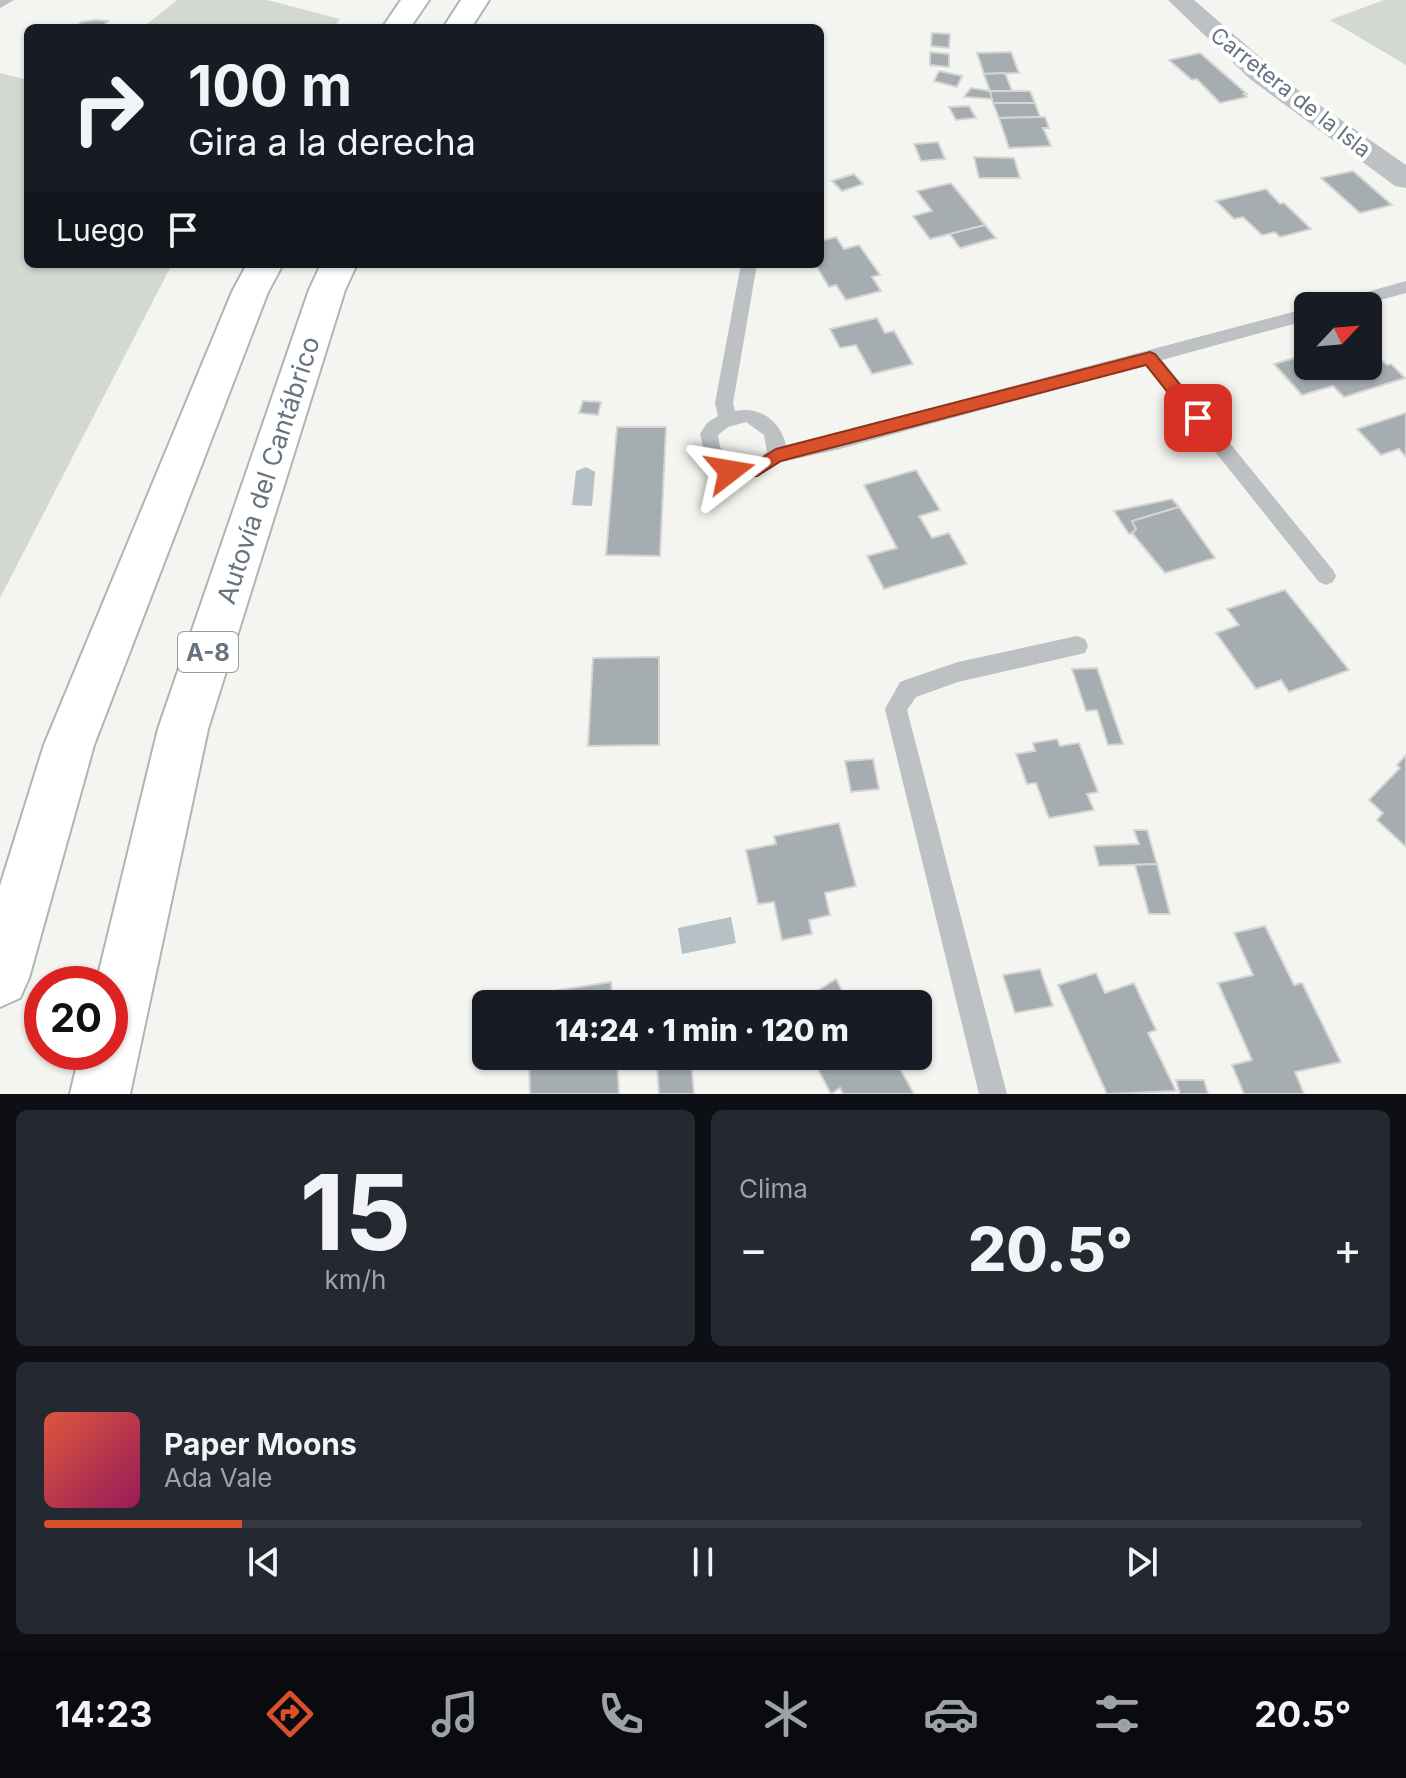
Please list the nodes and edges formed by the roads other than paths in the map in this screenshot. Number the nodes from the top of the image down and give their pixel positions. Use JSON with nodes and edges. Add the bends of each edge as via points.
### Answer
{"nodes":[{"id":1,"x":415,"y":0,"type":"edge"},
{"id":2,"x":475,"y":0,"type":"edge"},
{"id":3,"x":1180,"y":0,"type":"edge"},
{"id":4,"x":399,"y":24,"type":"edge"},
{"id":5,"x":460,"y":24,"type":"edge"},
{"id":6,"x":1406,"y":179,"type":"edge"},
{"id":7,"x":263,"y":268,"type":"edge"},
{"id":8,"x":337,"y":268,"type":"edge"},
{"id":9,"x":748,"y":268,"type":"edge"},
{"id":10,"x":1406,"y":287,"type":"edge"},
{"id":11,"x":1382,"y":294,"type":"edge"},
{"id":12,"x":1294,"y":318,"type":"edge"},
{"id":13,"x":1150,"y":358,"type":"junction"},
{"id":14,"x":727,"y":418,"type":"junction"},
{"id":15,"x":776,"y":456,"type":"junction"},
{"id":16,"x":1326,"y":576,"type":"dead end"},
{"id":17,"x":1077,"y":646,"type":"dead end"},
{"id":18,"x":128,"y":972,"type":"edge"},
{"id":19,"x":0,"y":978,"type":"edge"},
{"id":20,"x":106,"y":1070,"type":"edge"},
{"id":21,"x":100,"y":1094,"type":"edge"},
{"id":22,"x":993,"y":1094,"type":"edge"}],
"edges":[{"from":1,"to":4,"type":"highway"},
{"from":2,"to":5,"type":"highway"},
{"from":3,"to":6,"type":"street","name":"Carretera de la Isla","via":[[1320,121]]},
{"from":7,"to":19,"type":"highway","via":[[69,745]]},
{"from":8,"to":18,"type":"highway","name":"Autovía del Cantábrico","number":"A-8","via":[[183,729]]},
{"from":9,"to":14,"type":"lane","via":[[724,403]]},
{"from":10,"to":11,"type":"lane"},
{"from":12,"to":13,"type":"lane"},
{"from":13,"to":15,"type":"lane"},
{"from":13,"to":16,"type":"lane"},
{"from":14,"to":15,"type":"lane","via":[[748,415],[763,422],[778,446]]},
{"from":14,"to":15,"type":"lane","via":[[713,428],[708,440],[711,454],[730,471],[757,469]]},
{"from":17,"to":22,"type":"lane","via":[[958,672],[908,689],[896,709]]},
{"from":20,"to":21,"type":"highway","name":"Autovía del Cantábrico","number":"A-8"}]}
